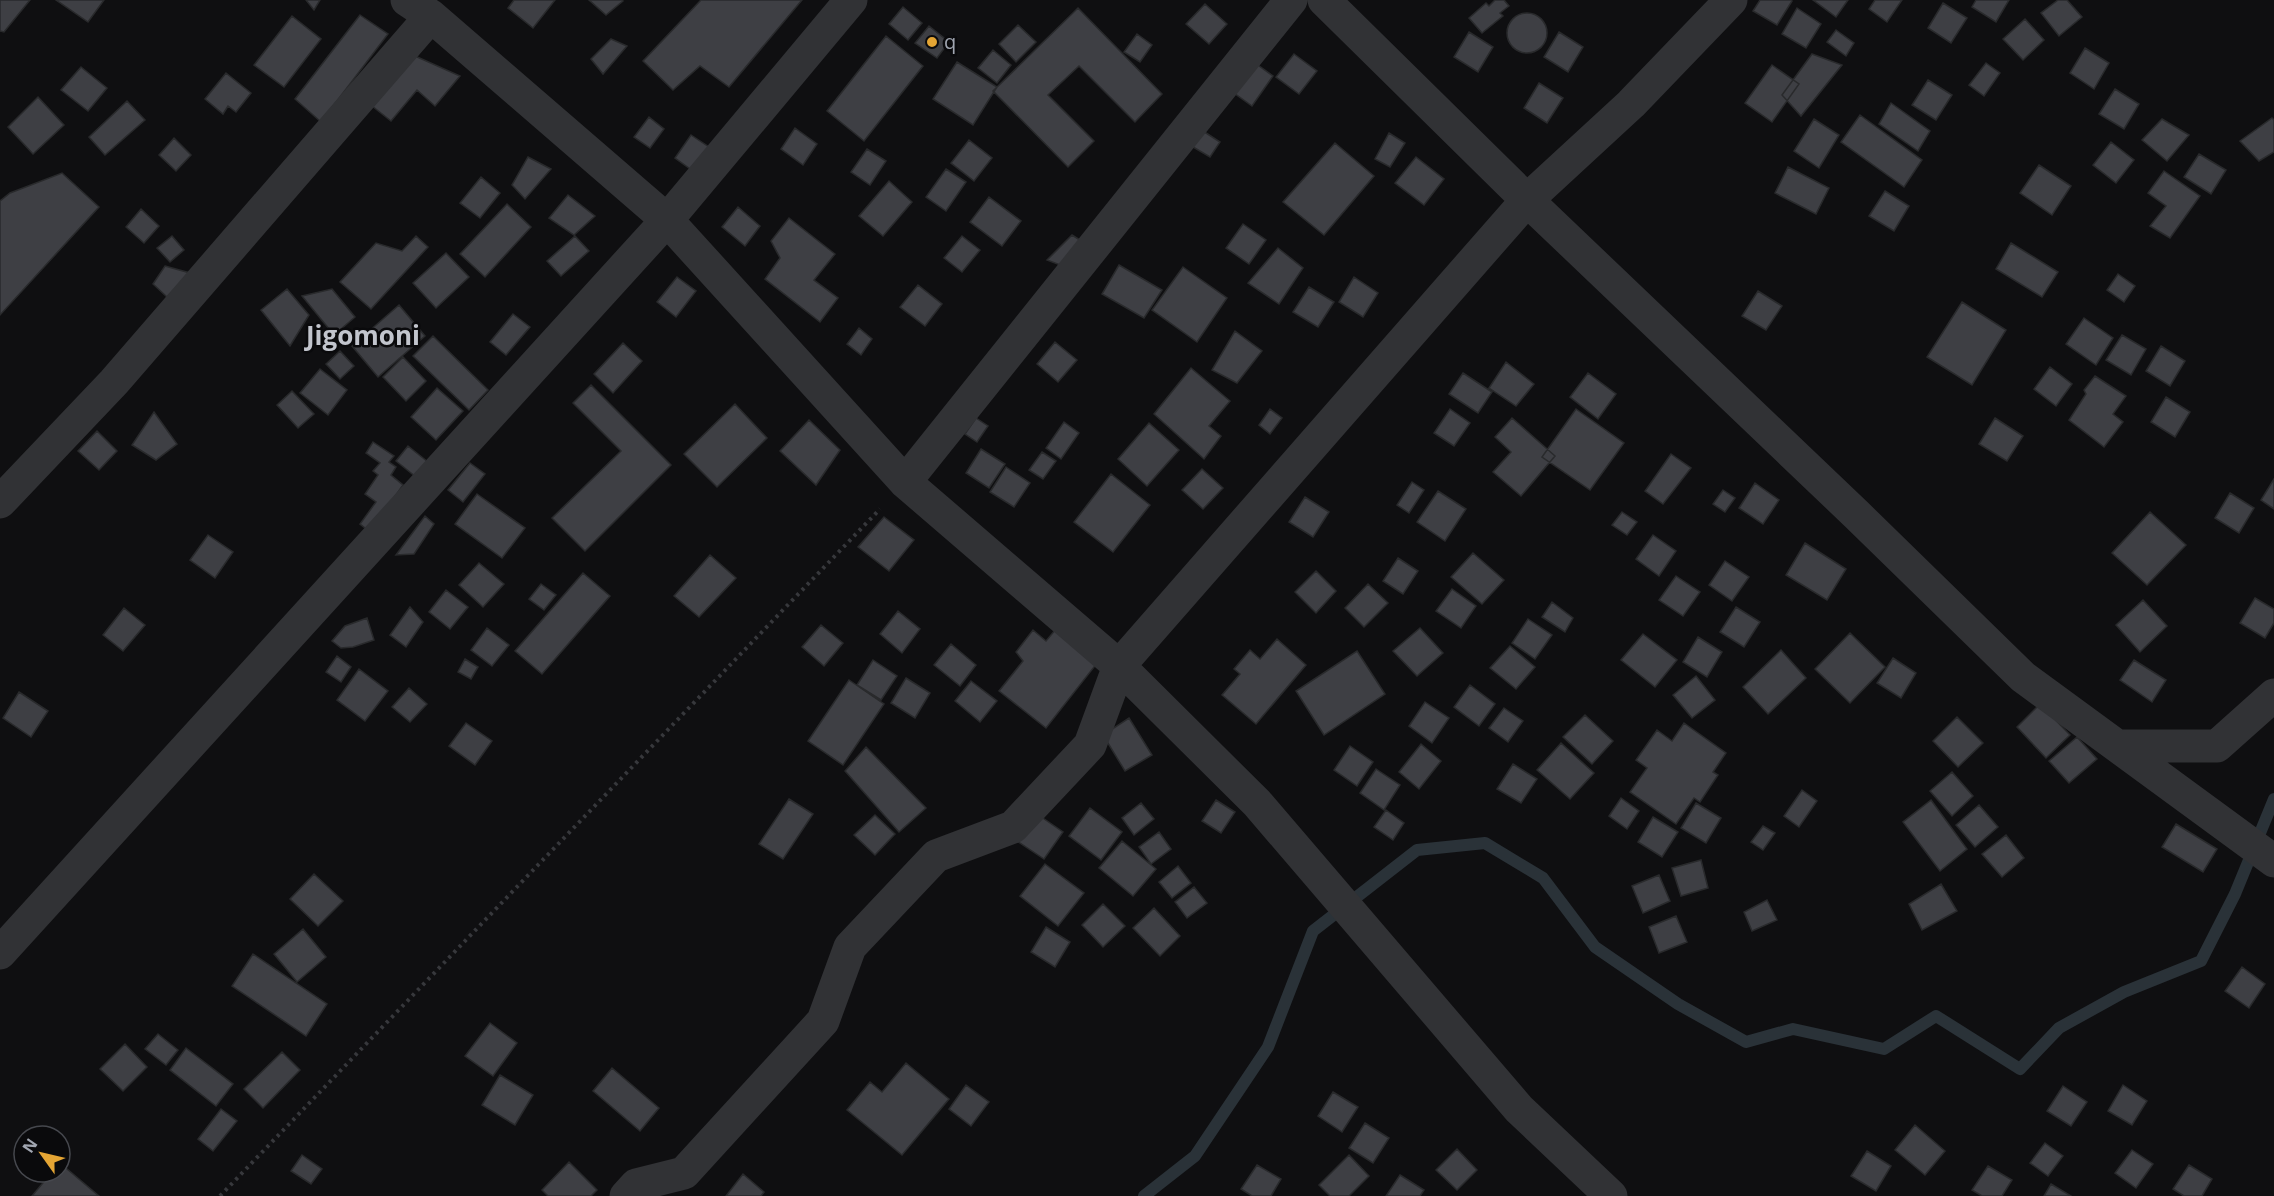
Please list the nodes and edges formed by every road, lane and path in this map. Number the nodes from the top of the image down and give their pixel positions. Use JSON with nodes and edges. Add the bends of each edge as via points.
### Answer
{"nodes":[{"id":1,"x":851,"y":0,"type":"edge"},
{"id":2,"x":1291,"y":0,"type":"edge"},
{"id":3,"x":1324,"y":0,"type":"edge"},
{"id":4,"x":1731,"y":0,"type":"edge"},
{"id":5,"x":419,"y":8,"type":"edge"},
{"id":6,"x":1527,"y":200,"type":"junction"},
{"id":7,"x":666,"y":220,"type":"junction"},
{"id":8,"x":905,"y":482,"type":"junction"},
{"id":9,"x":0,"y":502,"type":"edge"},
{"id":10,"x":1119,"y":666,"type":"junction"},
{"id":11,"x":2274,"y":695,"type":"edge"},
{"id":12,"x":2118,"y":746,"type":"junction"},
{"id":13,"x":2274,"y":861,"type":"edge"},
{"id":14,"x":0,"y":953,"type":"edge"},
{"id":15,"x":220,"y":1196,"type":"edge"},
{"id":16,"x":626,"y":1196,"type":"edge"},
{"id":17,"x":1611,"y":1196,"type":"edge"}],
"edges":[{"from":1,"to":7,"type":"street"},
{"from":2,"to":8,"type":"street"},
{"from":3,"to":6,"type":"street"},
{"from":4,"to":6,"type":"street","via":[[1631,104]]},
{"from":5,"to":7,"type":"street"},
{"from":5,"to":9,"type":"street","via":[[114,382]]},
{"from":6,"to":10,"type":"street"},
{"from":6,"to":12,"type":"street","via":[[2023,677]]},
{"from":7,"to":8,"type":"street"},
{"from":7,"to":14,"type":"street"},
{"from":8,"to":10,"type":"street"},
{"from":8,"to":15,"type":"path"},
{"from":10,"to":16,"type":"street","via":[[1090,745],[1013,827],[936,856],[850,947],[823,1021],[684,1173],[636,1185]]},
{"from":10,"to":17,"type":"street","via":[[1257,803],[1520,1109]]},
{"from":11,"to":12,"type":"street","via":[[2217,746]]},
{"from":12,"to":13,"type":"street"}]}
